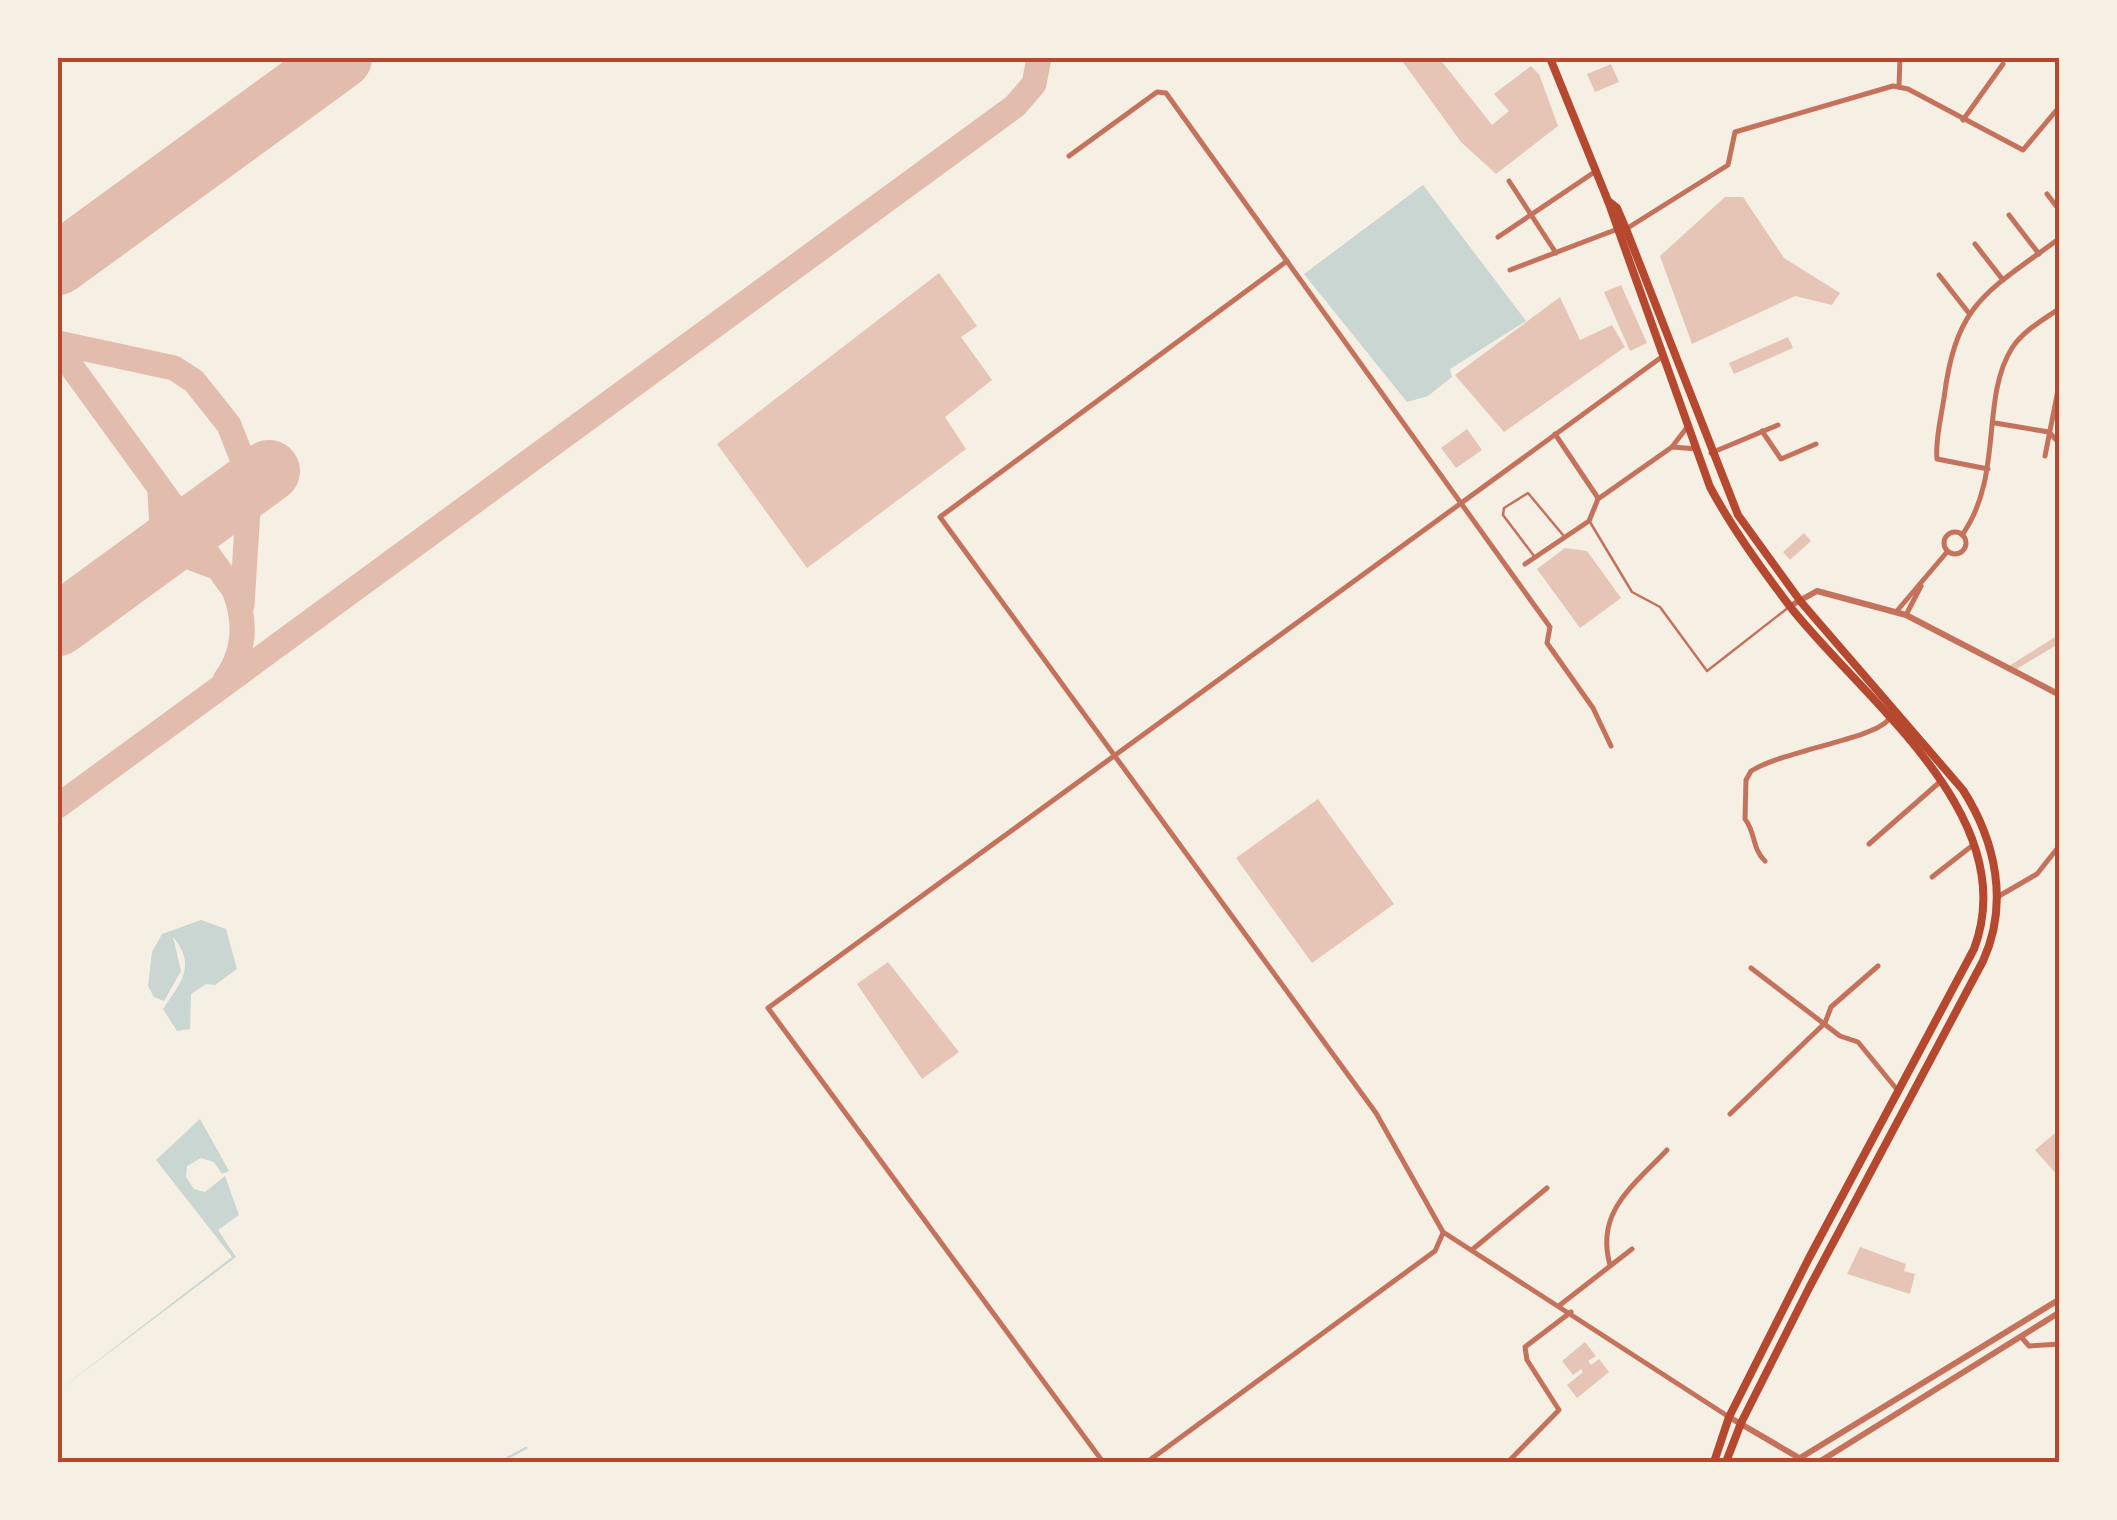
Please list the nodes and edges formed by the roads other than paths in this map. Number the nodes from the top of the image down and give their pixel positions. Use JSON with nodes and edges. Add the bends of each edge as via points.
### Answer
{"nodes":[{"id":1,"x":1550,"y":58,"type":"edge"},
{"id":2,"x":1900,"y":58,"type":"edge"},
{"id":3,"x":2002,"y":64,"type":"dead end"},
{"id":4,"x":1899,"y":86,"type":"junction"},
{"id":5,"x":2060,"y":106,"type":"edge"},
{"id":6,"x":1963,"y":120,"type":"junction"},
{"id":7,"x":1069,"y":156,"type":"dead end"},
{"id":8,"x":1596,"y":170,"type":"junction"},
{"id":9,"x":1509,"y":181,"type":"dead end"},
{"id":10,"x":2047,"y":194,"type":"dead end"},
{"id":11,"x":1608,"y":201,"type":"junction"},
{"id":12,"x":2060,"y":211,"type":"edge"},
{"id":13,"x":1531,"y":214,"type":"junction"},
{"id":14,"x":2010,"y":215,"type":"dead end"},
{"id":15,"x":1626,"y":229,"type":"junction"},
{"id":16,"x":1615,"y":230,"type":"junction"},
{"id":17,"x":1498,"y":237,"type":"dead end"},
{"id":18,"x":2060,"y":238,"type":"edge"},
{"id":19,"x":1974,"y":244,"type":"dead end"},
{"id":20,"x":1556,"y":253,"type":"junction"},
{"id":21,"x":2039,"y":254,"type":"junction"},
{"id":22,"x":1287,"y":261,"type":"junction"},
{"id":23,"x":1510,"y":270,"type":"dead end"},
{"id":24,"x":1939,"y":275,"type":"dead end"},
{"id":25,"x":2003,"y":280,"type":"junction"},
{"id":26,"x":2060,"y":308,"type":"edge"},
{"id":27,"x":1968,"y":312,"type":"junction"},
{"id":28,"x":1664,"y":356,"type":"junction"},
{"id":29,"x":2060,"y":380,"type":"edge"},
{"id":30,"x":1995,"y":424,"type":"junction"},
{"id":31,"x":1778,"y":425,"type":"dead end"},
{"id":32,"x":1688,"y":426,"type":"junction"},
{"id":33,"x":1762,"y":431,"type":"junction"},
{"id":34,"x":2049,"y":432,"type":"junction"},
{"id":35,"x":1555,"y":434,"type":"junction"},
{"id":36,"x":1816,"y":444,"type":"dead end"},
{"id":37,"x":2060,"y":444,"type":"edge"},
{"id":38,"x":1672,"y":446,"type":"junction"},
{"id":39,"x":1697,"y":449,"type":"junction"},
{"id":40,"x":1712,"y":454,"type":"junction"},
{"id":41,"x":2045,"y":456,"type":"dead end"},
{"id":42,"x":1988,"y":469,"type":"junction"},
{"id":43,"x":1598,"y":499,"type":"junction"},
{"id":44,"x":1459,"y":504,"type":"junction"},
{"id":45,"x":1589,"y":521,"type":"junction"},
{"id":46,"x":1962,"y":535,"type":"junction"},
{"id":47,"x":1564,"y":536,"type":"junction"},
{"id":48,"x":1947,"y":552,"type":"junction"},
{"id":49,"x":1534,"y":558,"type":"junction"},
{"id":50,"x":1525,"y":564,"type":"dead end"},
{"id":51,"x":1926,"y":576,"type":"junction"},
{"id":52,"x":1779,"y":583,"type":"junction"},
{"id":53,"x":1799,"y":599,"type":"junction"},
{"id":54,"x":1790,"y":606,"type":"junction"},
{"id":55,"x":1896,"y":612,"type":"junction"},
{"id":56,"x":1906,"y":615,"type":"junction"},
{"id":57,"x":2060,"y":695,"type":"edge"},
{"id":58,"x":1888,"y":720,"type":"junction"},
{"id":59,"x":1610,"y":746,"type":"dead end"},
{"id":60,"x":1114,"y":756,"type":"junction"},
{"id":61,"x":1941,"y":782,"type":"junction"},
{"id":62,"x":1975,"y":843,"type":"junction"},
{"id":63,"x":1869,"y":844,"type":"dead end"},
{"id":64,"x":2060,"y":845,"type":"edge"},
{"id":65,"x":1764,"y":861,"type":"dead end"},
{"id":66,"x":1932,"y":877,"type":"dead end"},
{"id":67,"x":1998,"y":896,"type":"junction"},
{"id":68,"x":1878,"y":966,"type":"dead end"},
{"id":69,"x":1751,"y":968,"type":"dead end"},
{"id":70,"x":1825,"y":1023,"type":"junction"},
{"id":71,"x":1899,"y":1092,"type":"junction"},
{"id":72,"x":1730,"y":1114,"type":"dead end"},
{"id":73,"x":1888,"y":1114,"type":"junction"},
{"id":74,"x":1900,"y":1119,"type":"junction"},
{"id":75,"x":1667,"y":1150,"type":"dead end"},
{"id":76,"x":1547,"y":1188,"type":"dead end"},
{"id":77,"x":1444,"y":1232,"type":"junction"},
{"id":78,"x":1473,"y":1248,"type":"junction"},
{"id":79,"x":1632,"y":1249,"type":"dead end"},
{"id":80,"x":1610,"y":1266,"type":"junction"},
{"id":81,"x":2060,"y":1299,"type":"edge"},
{"id":82,"x":1560,"y":1305,"type":"junction"},
{"id":83,"x":1571,"y":1312,"type":"junction"},
{"id":84,"x":2060,"y":1312,"type":"edge"},
{"id":85,"x":2022,"y":1338,"type":"junction"},
{"id":86,"x":2060,"y":1344,"type":"edge"},
{"id":87,"x":1914,"y":1388,"type":"junction"},
{"id":88,"x":1922,"y":1401,"type":"junction"},
{"id":89,"x":1729,"y":1417,"type":"junction"},
{"id":90,"x":1741,"y":1423,"type":"junction"},
{"id":91,"x":1803,"y":1460,"type":"edge"},
{"id":92,"x":1103,"y":1462,"type":"edge"},
{"id":93,"x":1147,"y":1462,"type":"edge"},
{"id":94,"x":1508,"y":1462,"type":"edge"},
{"id":95,"x":1714,"y":1462,"type":"edge"},
{"id":96,"x":1726,"y":1462,"type":"edge"},
{"id":97,"x":1819,"y":1462,"type":"edge"}],
"edges":[{"from":1,"to":8,"type":"main road"},
{"from":2,"to":4,"type":"street"},
{"from":3,"to":6,"type":"street"},
{"from":4,"to":6,"type":"street"},
{"from":4,"to":15,"type":"street","via":[[1735,132],[1728,165]]},
{"from":5,"to":6,"type":"street","via":[[2024,150]]},
{"from":7,"to":22,"type":"street","via":[[1162,91]]},
{"from":8,"to":11,"type":"main road"},
{"from":8,"to":13,"type":"street"},
{"from":9,"to":13,"type":"street"},
{"from":10,"to":12,"type":"street"},
{"from":11,"to":15,"type":"main road"},
{"from":11,"to":16,"type":"main road"},
{"from":13,"to":17,"type":"street"},
{"from":13,"to":20,"type":"street"},
{"from":14,"to":21,"type":"street"},
{"from":15,"to":40,"type":"main road"},
{"from":16,"to":20,"type":"street"},
{"from":16,"to":28,"type":"main road"},
{"from":18,"to":21,"type":"street"},
{"from":19,"to":25,"type":"street"},
{"from":20,"to":23,"type":"street"},
{"from":21,"to":25,"type":"street"},
{"from":22,"to":44,"type":"street"},
{"from":22,"to":60,"type":"street","via":[[940,517]]},
{"from":24,"to":27,"type":"street"},
{"from":25,"to":27,"type":"street"},
{"from":26,"to":30,"type":"street","via":[[2012,348]]},
{"from":27,"to":42,"type":"street","via":[[1950,353],[1936,455],[1942,462]]},
{"from":28,"to":32,"type":"main road"},
{"from":28,"to":35,"type":"street"},
{"from":29,"to":34,"type":"street"},
{"from":30,"to":34,"type":"street"},
{"from":30,"to":42,"type":"street"},
{"from":31,"to":33,"type":"street"},
{"from":32,"to":38,"type":"street"},
{"from":32,"to":39,"type":"main road"},
{"from":33,"to":36,"type":"street","via":[[1782,460]]},
{"from":33,"to":40,"type":"street"},
{"from":34,"to":37,"type":"street"},
{"from":34,"to":41,"type":"street"},
{"from":35,"to":43,"type":"street"},
{"from":35,"to":44,"type":"street"},
{"from":38,"to":39,"type":"street"},
{"from":38,"to":43,"type":"street"},
{"from":39,"to":52,"type":"main road","via":[[1728,521]]},
{"from":40,"to":52,"type":"main road","via":[[1738,515]]},
{"from":42,"to":46,"type":"street","via":[[1980,510]]},
{"from":43,"to":45,"type":"street"},
{"from":44,"to":59,"type":"street","via":[[1550,628],[1546,643],[1593,708]]},
{"from":44,"to":60,"type":"street"},
{"from":45,"to":47,"type":"street"},
{"from":45,"to":54,"type":"lane","via":[[1632,592],[1660,607],[1707,671]]},
{"from":46,"to":48,"type":"street","via":[[1963,551]]},
{"from":46,"to":48,"type":"street","via":[[1945,538]]},
{"from":47,"to":49,"type":"street"},
{"from":47,"to":49,"type":"lane","via":[[1528,493],[1504,508]]},
{"from":48,"to":51,"type":"street"},
{"from":49,"to":50,"type":"street"},
{"from":51,"to":55,"type":"street"},
{"from":51,"to":56,"type":"street"},
{"from":52,"to":53,"type":"main road"},
{"from":52,"to":54,"type":"main road"},
{"from":53,"to":54,"type":"street"},
{"from":53,"to":55,"type":"street","via":[[1830,592]]},
{"from":53,"to":67,"type":"main road","via":[[1962,790],[1986,838]]},
{"from":54,"to":58,"type":"main road"},
{"from":55,"to":56,"type":"street"},
{"from":56,"to":57,"type":"street"},
{"from":58,"to":61,"type":"main road"},
{"from":58,"to":65,"type":"street","via":[[1865,736],[1826,742],[1751,771],[1745,819]]},
{"from":60,"to":77,"type":"street","via":[[1376,1113]]},
{"from":60,"to":92,"type":"street","via":[[768,1008]]},
{"from":61,"to":62,"type":"main road"},
{"from":61,"to":63,"type":"street"},
{"from":62,"to":66,"type":"street"},
{"from":62,"to":71,"type":"main road","via":[[1986,888],[1979,937]]},
{"from":64,"to":67,"type":"street","via":[[2037,874]]},
{"from":67,"to":74,"type":"main road","via":[[1991,944]]},
{"from":68,"to":70,"type":"street","via":[[1832,1007]]},
{"from":69,"to":70,"type":"street"},
{"from":70,"to":71,"type":"street","via":[[1858,1042]]},
{"from":70,"to":72,"type":"street"},
{"from":71,"to":73,"type":"main road"},
{"from":73,"to":74,"type":"main road"},
{"from":73,"to":89,"type":"main road"},
{"from":74,"to":90,"type":"main road"},
{"from":75,"to":80,"type":"street","via":[[1608,1221],[1604,1245]]},
{"from":76,"to":78,"type":"street"},
{"from":77,"to":78,"type":"street"},
{"from":77,"to":93,"type":"street","via":[[1435,1250]]},
{"from":78,"to":82,"type":"street"},
{"from":79,"to":80,"type":"street"},
{"from":80,"to":82,"type":"street"},
{"from":81,"to":87,"type":"street"},
{"from":82,"to":83,"type":"street"},
{"from":83,"to":89,"type":"street"},
{"from":83,"to":94,"type":"street","via":[[1525,1347],[1560,1410]]},
{"from":84,"to":85,"type":"street"},
{"from":85,"to":86,"type":"street","via":[[2029,1346]]},
{"from":85,"to":88,"type":"street"},
{"from":87,"to":88,"type":"street"},
{"from":87,"to":91,"type":"street"},
{"from":88,"to":97,"type":"street"},
{"from":89,"to":90,"type":"street"},
{"from":89,"to":95,"type":"main road"},
{"from":90,"to":91,"type":"street"},
{"from":90,"to":96,"type":"main road"}]}
